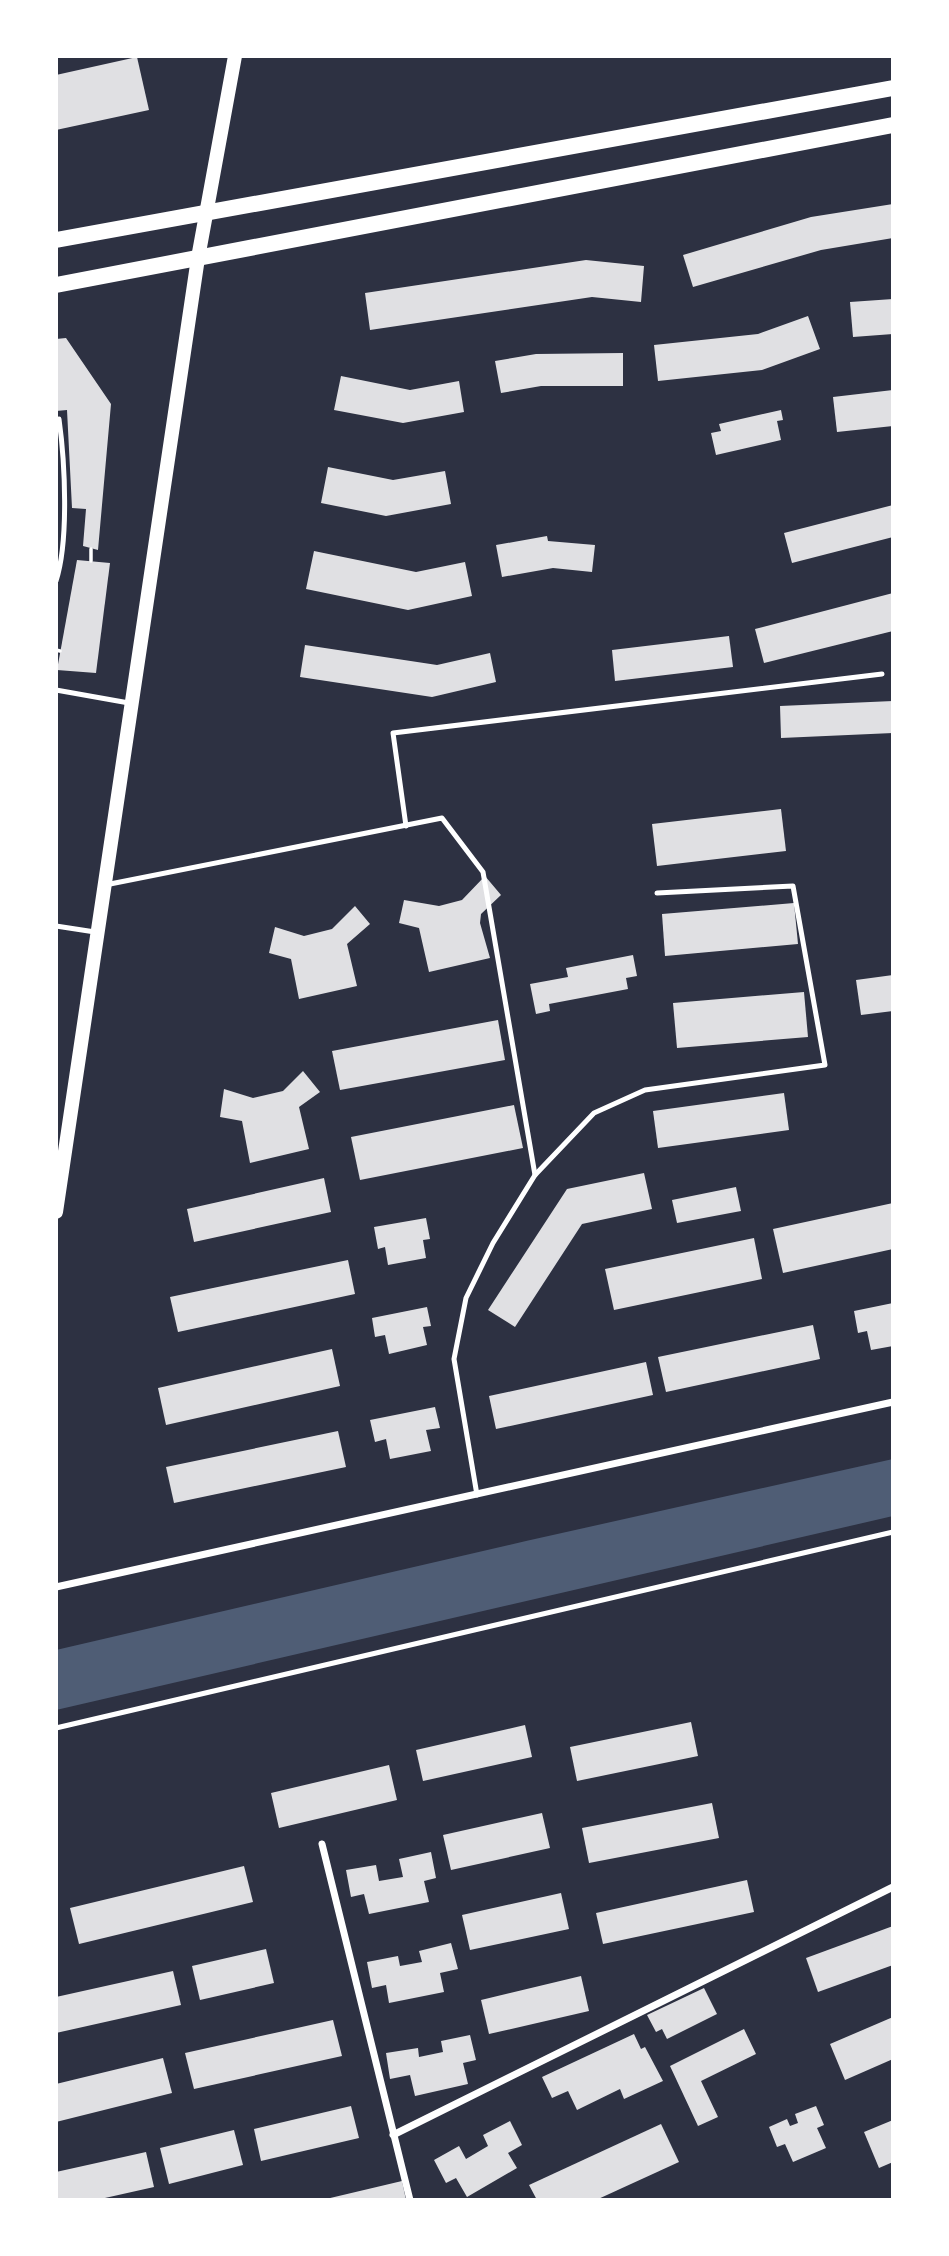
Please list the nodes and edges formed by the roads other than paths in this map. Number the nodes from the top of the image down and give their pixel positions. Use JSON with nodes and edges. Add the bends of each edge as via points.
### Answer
{"nodes":[{"id":1,"x":235,"y":56,"type":"edge"},
{"id":2,"x":893,"y":88,"type":"edge"},
{"id":3,"x":893,"y":125,"type":"edge"},
{"id":4,"x":207,"y":212,"type":"junction"},
{"id":5,"x":56,"y":240,"type":"edge"},
{"id":6,"x":198,"y":258,"type":"junction"},
{"id":7,"x":56,"y":285,"type":"edge"},
{"id":8,"x":59,"y":419,"type":"dead end"},
{"id":9,"x":56,"y":581,"type":"edge"},
{"id":10,"x":881,"y":674,"type":"dead end"},
{"id":11,"x":56,"y":690,"type":"edge"},
{"id":12,"x":132,"y":704,"type":"junction"},
{"id":13,"x":406,"y":826,"type":"junction"},
{"id":14,"x":106,"y":885,"type":"junction"},
{"id":15,"x":657,"y":893,"type":"dead end"},
{"id":16,"x":56,"y":926,"type":"edge"},
{"id":17,"x":98,"y":933,"type":"junction"},
{"id":18,"x":535,"y":1175,"type":"junction"},
{"id":19,"x":56,"y":1212,"type":"edge"},
{"id":20,"x":893,"y":1402,"type":"edge"},
{"id":21,"x":477,"y":1495,"type":"junction"},
{"id":22,"x":893,"y":1532,"type":"edge"},
{"id":23,"x":56,"y":1587,"type":"edge"},
{"id":24,"x":56,"y":1728,"type":"edge"},
{"id":25,"x":322,"y":1844,"type":"dead end"},
{"id":26,"x":893,"y":1887,"type":"edge"},
{"id":27,"x":393,"y":2135,"type":"junction"},
{"id":28,"x":410,"y":2200,"type":"edge"}],
"edges":[{"from":1,"to":4,"type":"main road"},
{"from":2,"to":4,"type":"main road"},
{"from":3,"to":6,"type":"main road"},
{"from":4,"to":5,"type":"main road"},
{"from":4,"to":6,"type":"main road"},
{"from":6,"to":7,"type":"main road"},
{"from":6,"to":12,"type":"main road"},
{"from":8,"to":9,"type":"lane","via":[[63,559]]},
{"from":10,"to":13,"type":"lane","via":[[393,733]]},
{"from":11,"to":12,"type":"lane"},
{"from":12,"to":14,"type":"main road"},
{"from":13,"to":14,"type":"lane"},
{"from":13,"to":18,"type":"lane","via":[[442,818],[483,872]]},
{"from":14,"to":17,"type":"main road"},
{"from":15,"to":18,"type":"lane","via":[[793,886],[825,1065],[645,1090],[594,1114]]},
{"from":16,"to":17,"type":"lane"},
{"from":17,"to":19,"type":"main road"},
{"from":18,"to":21,"type":"lane","via":[[493,1242],[466,1298],[454,1359]]},
{"from":20,"to":21,"type":"street"},
{"from":21,"to":23,"type":"street"},
{"from":22,"to":24,"type":"lane"},
{"from":25,"to":27,"type":"street"},
{"from":26,"to":27,"type":"street"},
{"from":27,"to":28,"type":"street"}]}
